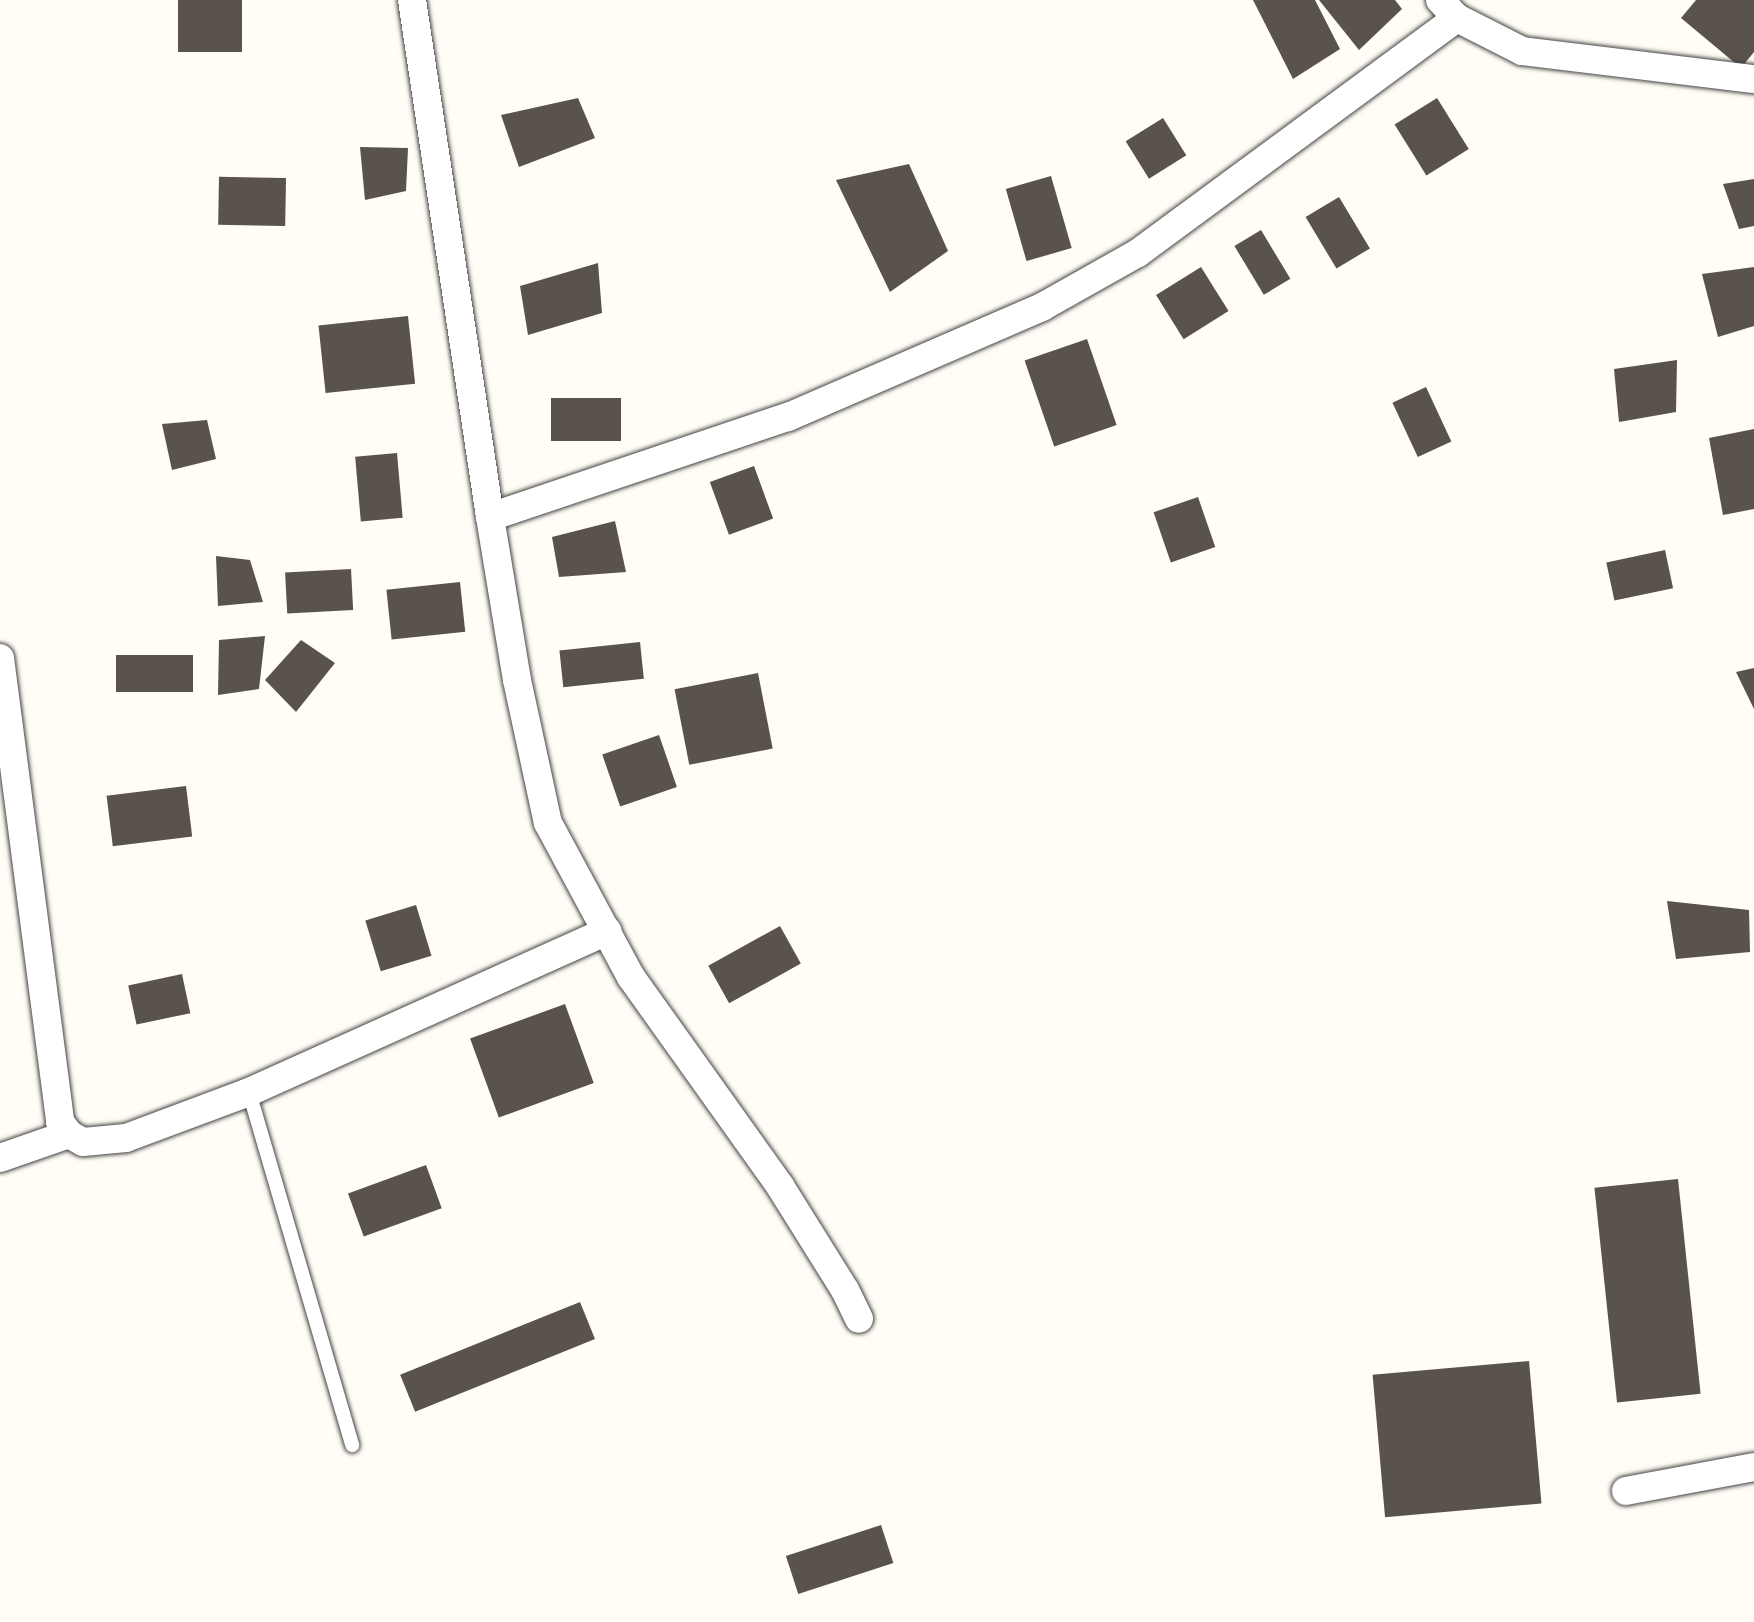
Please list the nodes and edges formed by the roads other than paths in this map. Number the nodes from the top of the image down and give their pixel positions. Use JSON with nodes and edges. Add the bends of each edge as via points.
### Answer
{"nodes":[{"id":1,"x":412,"y":0,"type":"edge"},
{"id":2,"x":1448,"y":9,"type":"edge"},
{"id":3,"x":1754,"y":79,"type":"edge"},
{"id":4,"x":490,"y":517,"type":"junction"},
{"id":5,"x":0,"y":658,"type":"edge"},
{"id":6,"x":607,"y":931,"type":"junction"},
{"id":7,"x":249,"y":1092,"type":"junction"},
{"id":8,"x":69,"y":1134,"type":"junction"},
{"id":9,"x":0,"y":1158,"type":"edge"},
{"id":10,"x":859,"y":1319,"type":"dead end"},
{"id":11,"x":352,"y":1445,"type":"dead end"},
{"id":12,"x":1754,"y":1467,"type":"edge"},
{"id":13,"x":1626,"y":1491,"type":"dead end"}],
"edges":[{"from":1,"to":4,"type":"street"},
{"from":2,"to":3,"type":"street","via":[[1522,51]]},
{"from":2,"to":4,"type":"street","via":[[1138,253],[1042,307],[788,417]]},
{"from":4,"to":6,"type":"street","via":[[548,823]]},
{"from":5,"to":8,"type":"street","via":[[60,1122]]},
{"from":6,"to":7,"type":"street"},
{"from":6,"to":10,"type":"street","via":[[631,977],[780,1186]]},
{"from":7,"to":8,"type":"street","via":[[126,1138],[83,1142]]},
{"from":7,"to":11,"type":"lane"},
{"from":8,"to":9,"type":"street"},
{"from":12,"to":13,"type":"street"}]}
